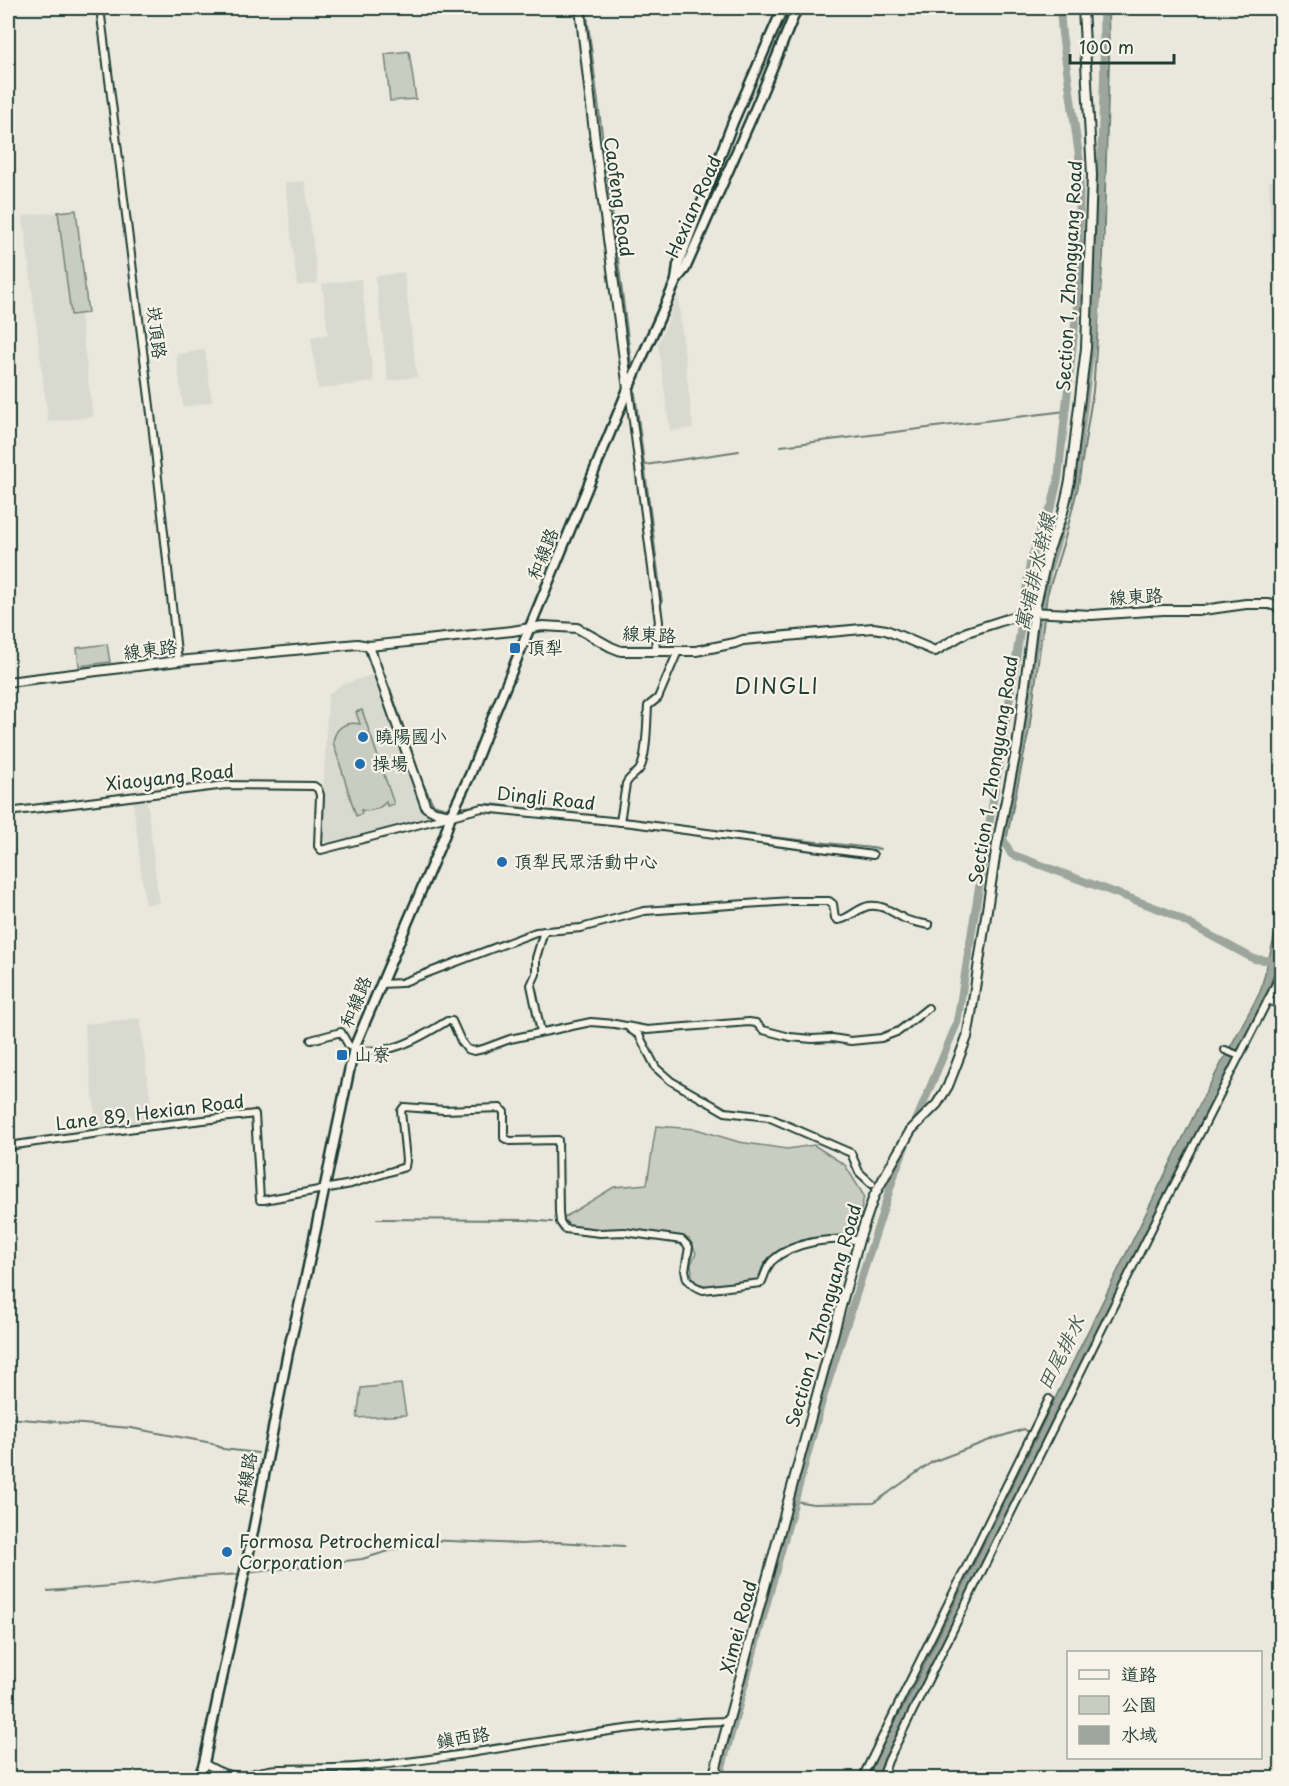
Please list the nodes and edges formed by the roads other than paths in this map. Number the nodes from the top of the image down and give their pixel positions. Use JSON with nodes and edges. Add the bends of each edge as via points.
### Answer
{"nodes":[{"id":1,"x":100,"y":8,"type":"edge"},
{"id":2,"x":580,"y":8,"type":"edge"},
{"id":3,"x":783,"y":8,"type":"edge"},
{"id":4,"x":797,"y":8,"type":"edge"},
{"id":5,"x":1083,"y":8,"type":"edge"},
{"id":6,"x":676,"y":281,"type":"junction"},
{"id":7,"x":628,"y":390,"type":"junction"},
{"id":8,"x":1281,"y":608,"type":"edge"},
{"id":9,"x":1038,"y":613,"type":"junction"},
{"id":10,"x":531,"y":627,"type":"junction"},
{"id":11,"x":369,"y":646,"type":"junction"},
{"id":12,"x":678,"y":651,"type":"junction"},
{"id":13,"x":656,"y":652,"type":"junction"},
{"id":14,"x":178,"y":661,"type":"junction"},
{"id":15,"x":8,"y":682,"type":"edge"},
{"id":16,"x":8,"y":812,"type":"edge"},
{"id":17,"x":451,"y":815,"type":"junction"},
{"id":18,"x":620,"y":822,"type":"junction"},
{"id":19,"x":873,"y":855,"type":"dead end"},
{"id":20,"x":929,"y":925,"type":"dead end"},
{"id":21,"x":544,"y":931,"type":"junction"},
{"id":22,"x":1281,"y":970,"type":"edge"},
{"id":23,"x":381,"y":984,"type":"junction"},
{"id":24,"x":1268,"y":1000,"type":"junction"},
{"id":25,"x":1281,"y":1006,"type":"edge"},
{"id":26,"x":928,"y":1008,"type":"dead end"},
{"id":27,"x":627,"y":1027,"type":"junction"},
{"id":28,"x":541,"y":1032,"type":"junction"},
{"id":29,"x":310,"y":1040,"type":"dead end"},
{"id":30,"x":354,"y":1048,"type":"junction"},
{"id":31,"x":1225,"y":1051,"type":"dead end"},
{"id":32,"x":1240,"y":1056,"type":"junction"},
{"id":33,"x":8,"y":1146,"type":"edge"},
{"id":34,"x":872,"y":1184,"type":"dead end"},
{"id":35,"x":323,"y":1189,"type":"junction"},
{"id":36,"x":859,"y":1240,"type":"junction"},
{"id":37,"x":1049,"y":1399,"type":"dead end"},
{"id":38,"x":792,"y":1482,"type":"joint"},
{"id":39,"x":729,"y":1721,"type":"junction"},
{"id":40,"x":204,"y":1763,"type":"junction"},
{"id":41,"x":199,"y":1779,"type":"edge"},
{"id":42,"x":713,"y":1779,"type":"edge"},
{"id":43,"x":862,"y":1779,"type":"edge"},
{"id":44,"x":882,"y":1779,"type":"edge"}],
"edges":[{"from":1,"to":14,"type":"street","name":"崁頂路"},
{"from":2,"to":7,"type":"street","name":"Caofeng Road"},
{"from":3,"to":6,"type":"main road","name":"Hexian Road","via":[[733,122],[678,265]]},
{"from":4,"to":6,"type":"main road","name":"Hexian Road","via":[[685,269]]},
{"from":5,"to":9,"type":"street","name":"Section 1, Zhongyang Road","via":[[1092,175],[1086,348],[1070,481],[1048,552]]},
{"from":6,"to":7,"type":"main road","name":"和線路"},
{"from":7,"to":10,"type":"main road","name":"和線路"},
{"from":7,"to":13,"type":"street","via":[[658,622]]},
{"from":8,"to":9,"type":"street","name":"線東路","via":[[1246,604],[1092,615]]},
{"from":9,"to":12,"type":"street","name":"線東路","via":[[1020,614],[967,632],[935,651],[873,628],[743,640],[696,651]]},
{"from":9,"to":36,"type":"street","name":"Section 1, Zhongyang Road","via":[[967,1038],[948,1086],[937,1104],[911,1130],[874,1196]]},
{"from":10,"to":11,"type":"street","name":"線東路"},
{"from":10,"to":13,"type":"street","name":"線東路","via":[[577,628],[621,651]]},
{"from":10,"to":17,"type":"main road","name":"和線路"},
{"from":11,"to":14,"type":"street","name":"線東路"},
{"from":11,"to":17,"type":"street","via":[[426,807]]},
{"from":12,"to":13,"type":"street","name":"線東路"},
{"from":12,"to":18,"type":"street","name":"Dingli Road","via":[[658,698],[648,706],[641,768],[626,784]]},
{"from":14,"to":15,"type":"street","name":"線東路"},
{"from":16,"to":17,"type":"street","name":"Xiaoyang Road","via":[[226,784],[314,786],[320,795],[321,850]]},
{"from":17,"to":18,"type":"street","name":"Dingli Road","via":[[482,807]]},
{"from":17,"to":23,"type":"main road","name":"和線路"},
{"from":18,"to":19,"type":"street","name":"Dingli Road"},
{"from":20,"to":21,"type":"street","via":[[880,906],[861,908],[838,920],[831,902],[791,901],[644,911],[581,928]]},
{"from":21,"to":23,"type":"street","via":[[402,983]]},
{"from":21,"to":28,"type":"street","via":[[531,984]]},
{"from":22,"to":24,"type":"street"},
{"from":23,"to":30,"type":"main road","name":"和線路"},
{"from":24,"to":25,"type":"street"},
{"from":24,"to":32,"type":"street"},
{"from":26,"to":27,"type":"street","via":[[899,1031],[882,1038],[851,1041],[790,1037],[749,1022],[647,1030]]},
{"from":27,"to":28,"type":"street","via":[[591,1022]]},
{"from":27,"to":34,"type":"street","via":[[639,1035],[656,1068],[671,1081],[725,1113],[768,1117],[851,1153],[859,1172]]},
{"from":28,"to":30,"type":"street","via":[[474,1051],[467,1049],[452,1021],[447,1021],[418,1039],[390,1048]]},
{"from":29,"to":30,"type":"street","via":[[341,1032]]},
{"from":30,"to":35,"type":"main road","name":"和線路"},
{"from":31,"to":32,"type":"street"},
{"from":32,"to":44,"type":"street"},
{"from":33,"to":35,"type":"street","name":"Lane 89, Hexian Road","via":[[255,1114],[260,1200]]},
{"from":35,"to":36,"type":"street","via":[[405,1167],[401,1111],[404,1107],[500,1108],[504,1112],[504,1138],[510,1142],[558,1140],[559,1212],[565,1229],[682,1240],[689,1246],[687,1279],[703,1290],[761,1283],[773,1260],[804,1244]]},
{"from":35,"to":40,"type":"main road","name":"和線路"},
{"from":36,"to":38,"type":"street","name":"Section 1, Zhongyang Road"},
{"from":37,"to":43,"type":"street"},
{"from":38,"to":39,"type":"street","name":"Ximei Road"},
{"from":39,"to":40,"type":"street","name":"鎮西路","via":[[611,1731],[354,1767],[274,1769],[245,1776],[222,1774]]},
{"from":39,"to":42,"type":"street","name":"Ximei Road"},
{"from":40,"to":41,"type":"main road","name":"和線路"}]}
